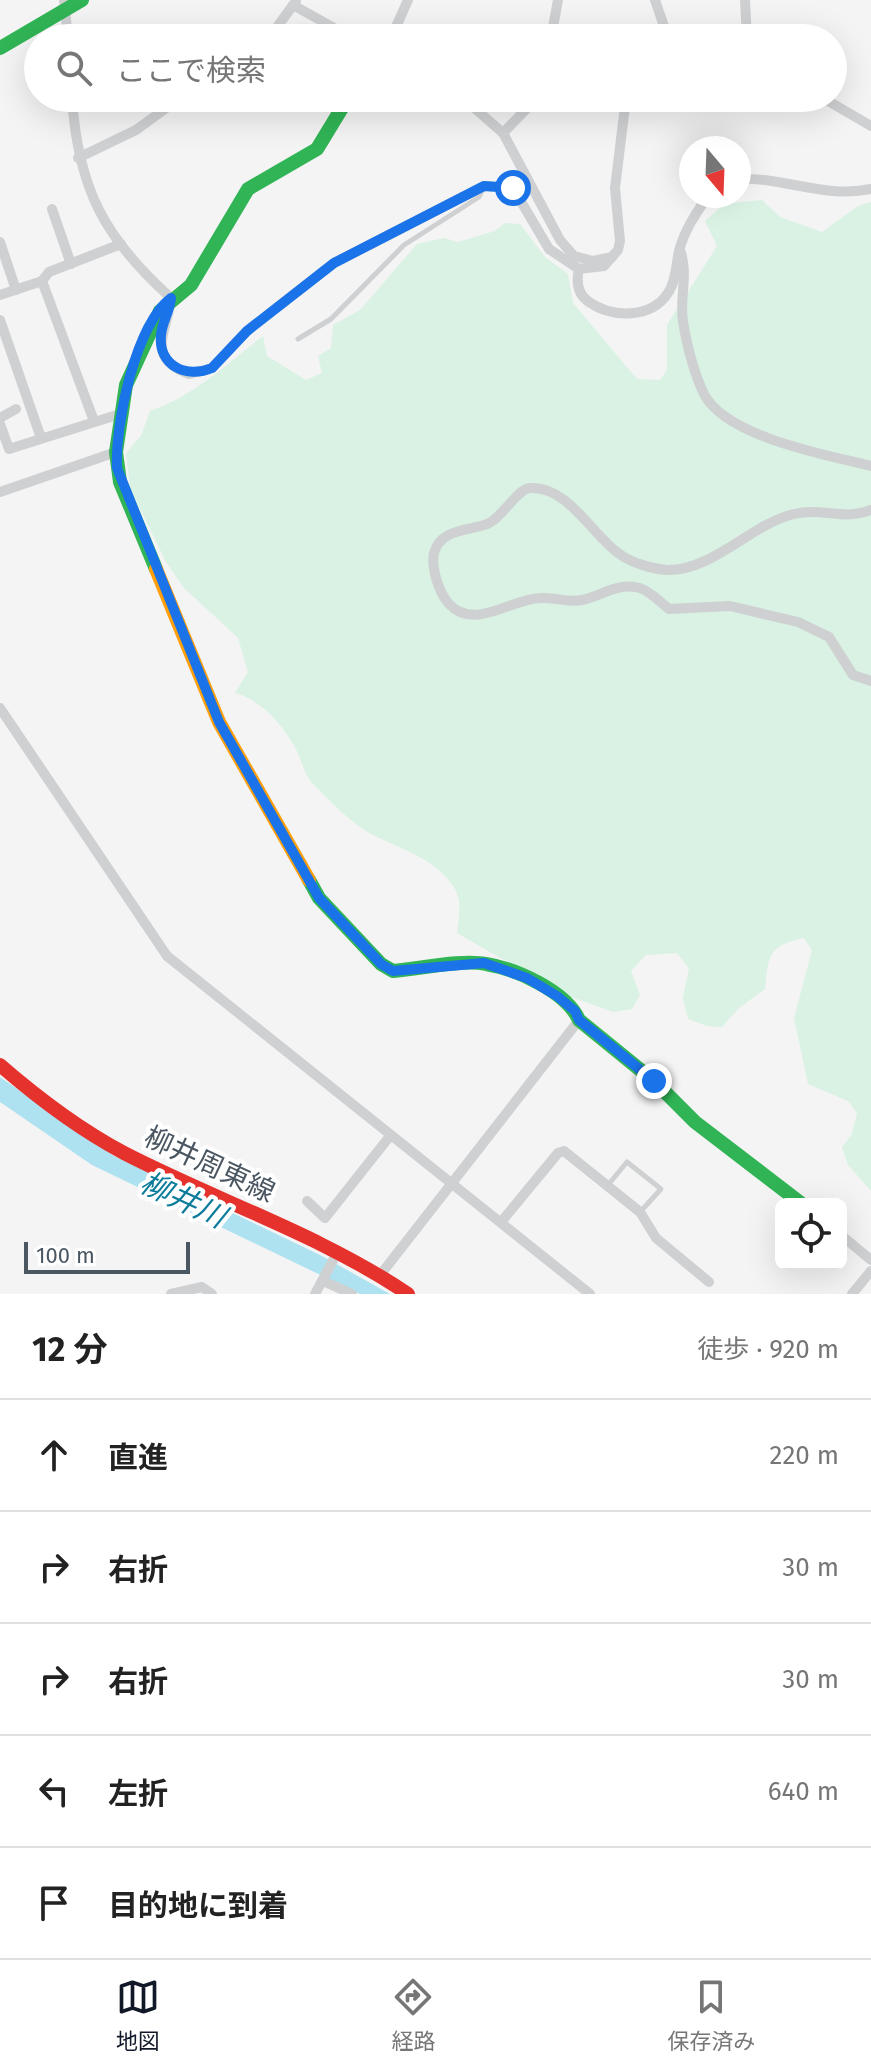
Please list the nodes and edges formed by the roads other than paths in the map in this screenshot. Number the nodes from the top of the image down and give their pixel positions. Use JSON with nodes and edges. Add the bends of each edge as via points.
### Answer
{"nodes":[{"id":1,"x":82,"y":0,"type":"edge"},
{"id":2,"x":408,"y":0,"type":"edge"},
{"id":3,"x":558,"y":0,"type":"edge"},
{"id":4,"x":655,"y":0,"type":"edge"},
{"id":5,"x":745,"y":0,"type":"edge"},
{"id":6,"x":295,"y":2,"type":"edge"},
{"id":7,"x":65,"y":5,"type":"edge"},
{"id":8,"x":36,"y":24,"type":"edge"},
{"id":9,"x":279,"y":24,"type":"edge"},
{"id":10,"x":330,"y":24,"type":"edge"},
{"id":11,"x":397,"y":24,"type":"edge"},
{"id":12,"x":554,"y":24,"type":"edge"},
{"id":13,"x":663,"y":24,"type":"edge"},
{"id":14,"x":746,"y":24,"type":"edge"},
{"id":15,"x":24,"y":32,"type":"edge"},
{"id":16,"x":0,"y":48,"type":"edge"},
{"id":17,"x":73,"y":112,"type":"edge"},
{"id":18,"x":161,"y":112,"type":"edge"},
{"id":19,"x":339,"y":112,"type":"edge"},
{"id":20,"x":479,"y":112,"type":"edge"},
{"id":21,"x":523,"y":112,"type":"edge"},
{"id":22,"x":624,"y":112,"type":"edge"},
{"id":23,"x":847,"y":112,"type":"edge"},
{"id":24,"x":871,"y":126,"type":"edge"},
{"id":25,"x":503,"y":133,"type":"junction"},
{"id":26,"x":78,"y":158,"type":"junction"},
{"id":27,"x":751,"y":178,"type":"edge"},
{"id":28,"x":484,"y":186,"type":"junction"},
{"id":29,"x":871,"y":189,"type":"edge"},
{"id":30,"x":699,"y":208,"type":"edge"},
{"id":31,"x":52,"y":209,"type":"dead end"},
{"id":32,"x":0,"y":242,"type":"edge"},
{"id":33,"x":121,"y":244,"type":"junction"},
{"id":34,"x":680,"y":248,"type":"junction"},
{"id":35,"x":612,"y":257,"type":"junction"},
{"id":36,"x":71,"y":264,"type":"junction"},
{"id":37,"x":579,"y":269,"type":"junction"},
{"id":38,"x":42,"y":281,"type":"junction"},
{"id":39,"x":16,"y":290,"type":"junction"},
{"id":40,"x":0,"y":295,"type":"edge"},
{"id":41,"x":171,"y":298,"type":"junction"},
{"id":42,"x":0,"y":320,"type":"edge"},
{"id":43,"x":298,"y":339,"type":"dead end"},
{"id":44,"x":16,"y":409,"type":"dead end"},
{"id":45,"x":120,"y":414,"type":"junction"},
{"id":46,"x":0,"y":421,"type":"edge"},
{"id":47,"x":94,"y":421,"type":"junction"},
{"id":48,"x":41,"y":438,"type":"junction"},
{"id":49,"x":116,"y":452,"type":"junction"},
{"id":50,"x":871,"y":466,"type":"edge"},
{"id":51,"x":0,"y":492,"type":"edge"},
{"id":52,"x":871,"y":510,"type":"edge"},
{"id":53,"x":871,"y":681,"type":"edge"},
{"id":54,"x":0,"y":708,"type":"edge"},
{"id":55,"x":579,"y":1020,"type":"junction"},
{"id":56,"x":0,"y":1065,"type":"edge"},
{"id":57,"x":390,"y":1136,"type":"junction"},
{"id":58,"x":453,"y":1183,"type":"junction"},
{"id":59,"x":608,"y":1185,"type":"junction"},
{"id":60,"x":794,"y":1198,"type":"edge"},
{"id":61,"x":307,"y":1201,"type":"dead end"},
{"id":62,"x":640,"y":1212,"type":"junction"},
{"id":63,"x":502,"y":1221,"type":"junction"},
{"id":64,"x":847,"y":1240,"type":"edge"},
{"id":65,"x":336,"y":1255,"type":"junction"},
{"id":66,"x":871,"y":1260,"type":"edge"},
{"id":67,"x":871,"y":1271,"type":"edge"},
{"id":68,"x":381,"y":1274,"type":"junction"},
{"id":69,"x":324,"y":1280,"type":"junction"},
{"id":70,"x":709,"y":1282,"type":"dead end"},
{"id":71,"x":171,"y":1294,"type":"edge"},
{"id":72,"x":212,"y":1294,"type":"edge"},
{"id":73,"x":315,"y":1294,"type":"edge"},
{"id":74,"x":352,"y":1294,"type":"edge"},
{"id":75,"x":408,"y":1294,"type":"edge"},
{"id":76,"x":590,"y":1294,"type":"edge"},
{"id":77,"x":852,"y":1294,"type":"edge"}],
"edges":[{"from":1,"to":7,"type":"street"},
{"from":2,"to":11,"type":"street"},
{"from":3,"to":12,"type":"street"},
{"from":4,"to":13,"type":"street"},
{"from":5,"to":14,"type":"street"},
{"from":6,"to":9,"type":"street"},
{"from":6,"to":10,"type":"street"},
{"from":7,"to":8,"type":"street"},
{"from":15,"to":16,"type":"street"},
{"from":17,"to":26,"type":"street"},
{"from":18,"to":26,"type":"street"},
{"from":19,"to":41,"type":"street","via":[[317,149],[248,189],[191,285]]},
{"from":20,"to":25,"type":"street"},
{"from":21,"to":25,"type":"street"},
{"from":22,"to":35,"type":"street","via":[[615,188],[620,241]]},
{"from":23,"to":24,"type":"street"},
{"from":25,"to":35,"type":"street","via":[[560,240],[574,256],[593,261]]},
{"from":26,"to":33,"type":"street","via":[[101,215]]},
{"from":27,"to":29,"type":"street","via":[[838,193]]},
{"from":28,"to":37,"type":"street","via":[[513,188],[549,249]]},
{"from":28,"to":41,"type":"street","via":[[334,263],[202,372],[178,370],[162,350]]},
{"from":28,"to":43,"type":"lane","via":[[479,197],[404,245],[331,319]]},
{"from":30,"to":34,"type":"street"},
{"from":31,"to":36,"type":"street"},
{"from":32,"to":39,"type":"street"},
{"from":33,"to":36,"type":"street"},
{"from":33,"to":41,"type":"street"},
{"from":34,"to":37,"type":"street","via":[[671,290],[662,301],[637,312],[602,311],[585,299],[578,289]]},
{"from":34,"to":50,"type":"street","via":[[687,269],[683,320],[711,403],[738,425]]},
{"from":35,"to":37,"type":"street","via":[[604,266]]},
{"from":36,"to":38,"type":"street","via":[[49,272]]},
{"from":38,"to":39,"type":"street"},
{"from":38,"to":47,"type":"street"},
{"from":39,"to":40,"type":"street"},
{"from":41,"to":45,"type":"street","via":[[134,363]]},
{"from":42,"to":48,"type":"street"},
{"from":44,"to":46,"type":"street"},
{"from":45,"to":47,"type":"street"},
{"from":45,"to":49,"type":"street"},
{"from":46,"to":48,"type":"street","via":[[9,449]]},
{"from":47,"to":48,"type":"street"},
{"from":49,"to":51,"type":"street"},
{"from":49,"to":55,"type":"street","via":[[120,482],[219,722],[319,898],[393,971],[484,963],[527,978],[557,996]]},
{"from":52,"to":53,"type":"street","via":[[854,517],[819,511],[791,514],[704,559],[667,570],[620,555],[582,514],[531,488],[521,491],[486,525],[446,535],[434,551],[434,568],[444,598],[462,615],[475,617],[528,599],[567,603],[625,587],[642,588],[669,609],[730,606],[798,622],[829,637],[853,675]]},
{"from":54,"to":57,"type":"street","via":[[157,945]]},
{"from":55,"to":58,"type":"street"},
{"from":55,"to":60,"type":"street","via":[[695,1122]]},
{"from":56,"to":65,"type":"street","name":"柳井周東線","via":[[54,1109],[124,1153]]},
{"from":57,"to":58,"type":"street"},
{"from":57,"to":61,"type":"street","via":[[325,1218]]},
{"from":58,"to":63,"type":"street"},
{"from":58,"to":68,"type":"street"},
{"from":59,"to":62,"type":"street"},
{"from":59,"to":62,"type":"lane","via":[[627,1162],[661,1189]]},
{"from":59,"to":63,"type":"street","via":[[564,1151],[558,1153]]},
{"from":62,"to":70,"type":"street","via":[[656,1238]]},
{"from":63,"to":76,"type":"street"},
{"from":64,"to":66,"type":"street"},
{"from":65,"to":68,"type":"street","name":"柳井周東線"},
{"from":65,"to":69,"type":"street"},
{"from":67,"to":77,"type":"street"},
{"from":68,"to":75,"type":"street","name":"柳井周東線"},
{"from":69,"to":73,"type":"street"},
{"from":69,"to":74,"type":"street"},
{"from":71,"to":72,"type":"street","via":[[202,1287]]}]}
